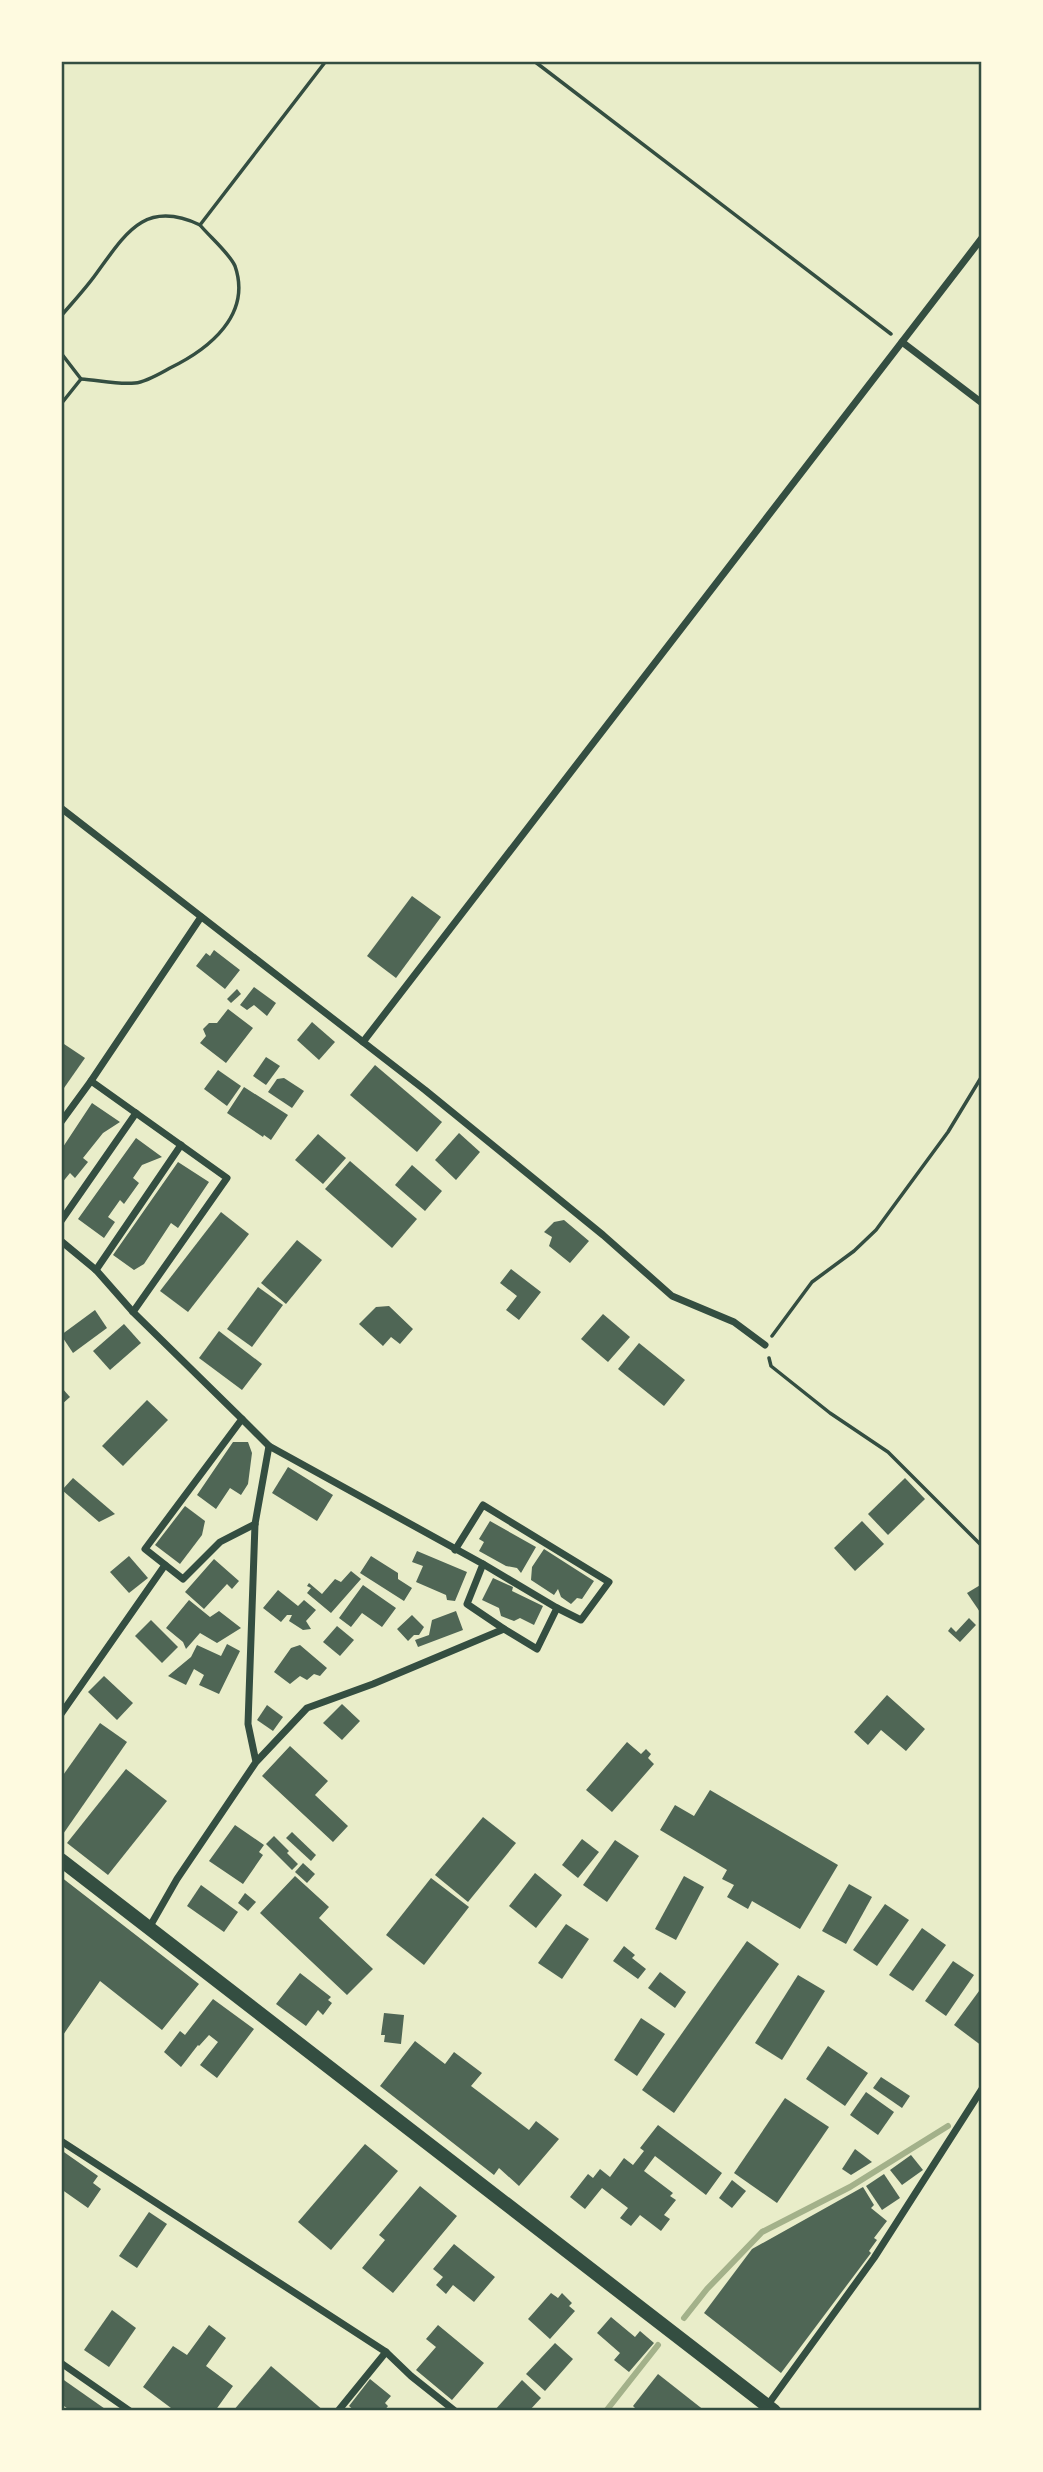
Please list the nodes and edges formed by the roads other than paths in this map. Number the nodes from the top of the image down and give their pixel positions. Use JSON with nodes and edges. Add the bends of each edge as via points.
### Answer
{"nodes":[{"id":1,"x":982,"y":238,"type":"edge"},
{"id":2,"x":902,"y":342,"type":"junction"},
{"id":3,"x":982,"y":403,"type":"edge"},
{"id":4,"x":61,"y":808,"type":"edge"},
{"id":5,"x":201,"y":917,"type":"junction"},
{"id":6,"x":363,"y":1042,"type":"junction"},
{"id":7,"x":91,"y":1081,"type":"junction"},
{"id":8,"x":136,"y":1113,"type":"junction"},
{"id":9,"x":61,"y":1122,"type":"edge"},
{"id":10,"x":181,"y":1145,"type":"junction"},
{"id":11,"x":61,"y":1221,"type":"edge"},
{"id":12,"x":61,"y":1241,"type":"edge"},
{"id":13,"x":96,"y":1270,"type":"junction"},
{"id":14,"x":133,"y":1312,"type":"junction"},
{"id":15,"x":765,"y":1345,"type":"road end"},
{"id":16,"x":242,"y":1419,"type":"junction"},
{"id":17,"x":269,"y":1446,"type":"junction"},
{"id":18,"x":255,"y":1524,"type":"junction"},
{"id":19,"x":455,"y":1550,"type":"junction"},
{"id":20,"x":165,"y":1564,"type":"junction"},
{"id":21,"x":483,"y":1564,"type":"junction"},
{"id":22,"x":557,"y":1608,"type":"junction"},
{"id":23,"x":504,"y":1629,"type":"junction"},
{"id":24,"x":61,"y":1714,"type":"edge"},
{"id":25,"x":256,"y":1762,"type":"junction"},
{"id":26,"x":61,"y":1860,"type":"edge"},
{"id":27,"x":149,"y":1928,"type":"junction"},
{"id":28,"x":982,"y":2089,"type":"edge"},
{"id":29,"x":61,"y":2141,"type":"edge"},
{"id":30,"x":386,"y":2352,"type":"junction"},
{"id":31,"x":61,"y":2363,"type":"edge"},
{"id":32,"x":770,"y":2408,"type":"edge"},
{"id":33,"x":130,"y":2411,"type":"edge"},
{"id":34,"x":338,"y":2411,"type":"edge"},
{"id":35,"x":455,"y":2411,"type":"edge"}],
"edges":[{"from":1,"to":2,"type":"street"},
{"from":2,"to":3,"type":"street"},
{"from":2,"to":6,"type":"street"},
{"from":4,"to":5,"type":"street"},
{"from":5,"to":6,"type":"street"},
{"from":5,"to":7,"type":"street"},
{"from":6,"to":15,"type":"street","via":[[672,1296],[734,1322]]},
{"from":7,"to":8,"type":"street"},
{"from":7,"to":9,"type":"street"},
{"from":8,"to":10,"type":"street"},
{"from":8,"to":11,"type":"street"},
{"from":10,"to":13,"type":"street"},
{"from":10,"to":14,"type":"street","via":[[227,1178]]},
{"from":12,"to":13,"type":"street"},
{"from":13,"to":14,"type":"street"},
{"from":14,"to":16,"type":"street"},
{"from":16,"to":17,"type":"street"},
{"from":16,"to":20,"type":"street","via":[[145,1549]]},
{"from":17,"to":18,"type":"street"},
{"from":17,"to":19,"type":"street"},
{"from":18,"to":20,"type":"street","via":[[220,1542],[183,1579]]},
{"from":18,"to":25,"type":"street","via":[[248,1724]]},
{"from":19,"to":21,"type":"street"},
{"from":19,"to":22,"type":"street","via":[[483,1504],[609,1582],[581,1620]]},
{"from":20,"to":24,"type":"street"},
{"from":21,"to":22,"type":"street"},
{"from":21,"to":23,"type":"street","via":[[467,1604]]},
{"from":22,"to":23,"type":"street","via":[[537,1649]]},
{"from":23,"to":25,"type":"street","via":[[307,1708]]},
{"from":25,"to":27,"type":"street"},
{"from":26,"to":27,"type":"main road"},
{"from":27,"to":32,"type":"main road"},
{"from":28,"to":32,"type":"street","via":[[874,2258]]},
{"from":29,"to":30,"type":"street"},
{"from":30,"to":34,"type":"street"},
{"from":30,"to":35,"type":"street"},
{"from":31,"to":33,"type":"street"}]}
